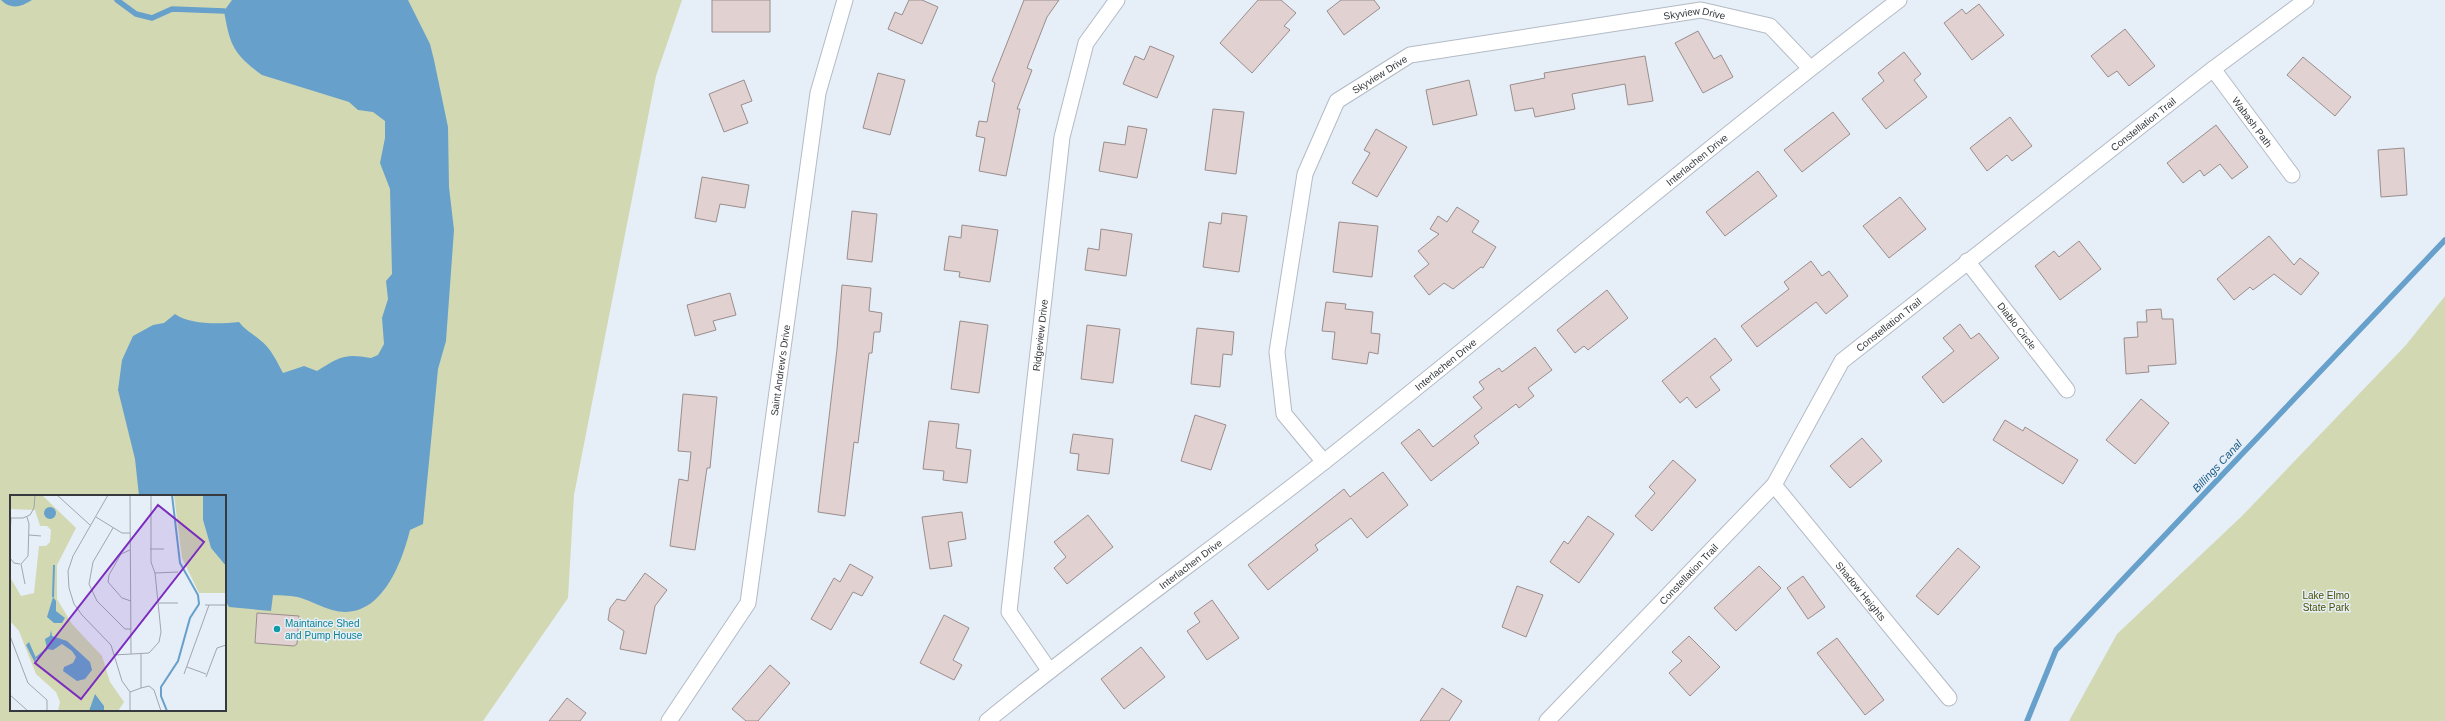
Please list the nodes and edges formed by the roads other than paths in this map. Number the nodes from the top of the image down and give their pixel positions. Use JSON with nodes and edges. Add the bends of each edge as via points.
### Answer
{"nodes":[{"id":1,"x":845,"y":0,"type":"edge"},
{"id":2,"x":1118,"y":0,"type":"edge"},
{"id":3,"x":1899,"y":0,"type":"edge"},
{"id":4,"x":2306,"y":0,"type":"edge"},
{"id":5,"x":1810,"y":68,"type":"junction"},
{"id":6,"x":2213,"y":69,"type":"junction"},
{"id":7,"x":2292,"y":174,"type":"dead end"},
{"id":8,"x":1967,"y":261,"type":"junction"},
{"id":9,"x":2067,"y":390,"type":"dead end"},
{"id":10,"x":1324,"y":462,"type":"junction"},
{"id":11,"x":1774,"y":485,"type":"junction"},
{"id":12,"x":1049,"y":670,"type":"junction"},
{"id":13,"x":1949,"y":698,"type":"dead end"},
{"id":14,"x":673,"y":719,"type":"edge"},
{"id":15,"x":987,"y":721,"type":"edge"},
{"id":16,"x":1547,"y":721,"type":"edge"}],
"edges":[{"from":1,"to":14,"type":"street","name":"Saint Andrew's Drive","via":[[818,93],[748,603]]},
{"from":2,"to":12,"type":"street","name":"Ridgeview Drive","via":[[1086,43],[1062,137],[1009,612]]},
{"from":3,"to":5,"type":"street","name":"Interlachen Drive"},
{"from":4,"to":6,"type":"street","name":"Constellation Trail"},
{"from":5,"to":10,"type":"street","name":"Interlachen Drive"},
{"from":5,"to":10,"type":"street","name":"Skyview Drive","via":[[1770,26],[1701,10],[1410,55],[1337,101],[1305,174],[1278,352],[1284,414]]},
{"from":6,"to":7,"type":"street","name":"Wabash Path"},
{"from":6,"to":8,"type":"street","name":"Constellation Trail"},
{"from":8,"to":9,"type":"street","name":"Diablo Circle"},
{"from":8,"to":11,"type":"street","name":"Constellation Trail","via":[[1842,361]]},
{"from":10,"to":12,"type":"street","name":"Interlachen Drive"},
{"from":11,"to":13,"type":"street","name":"Shadow Heights"},
{"from":11,"to":16,"type":"street","name":"Constellation Trail"},
{"from":12,"to":15,"type":"street","name":"Interlachen Drive"}]}
